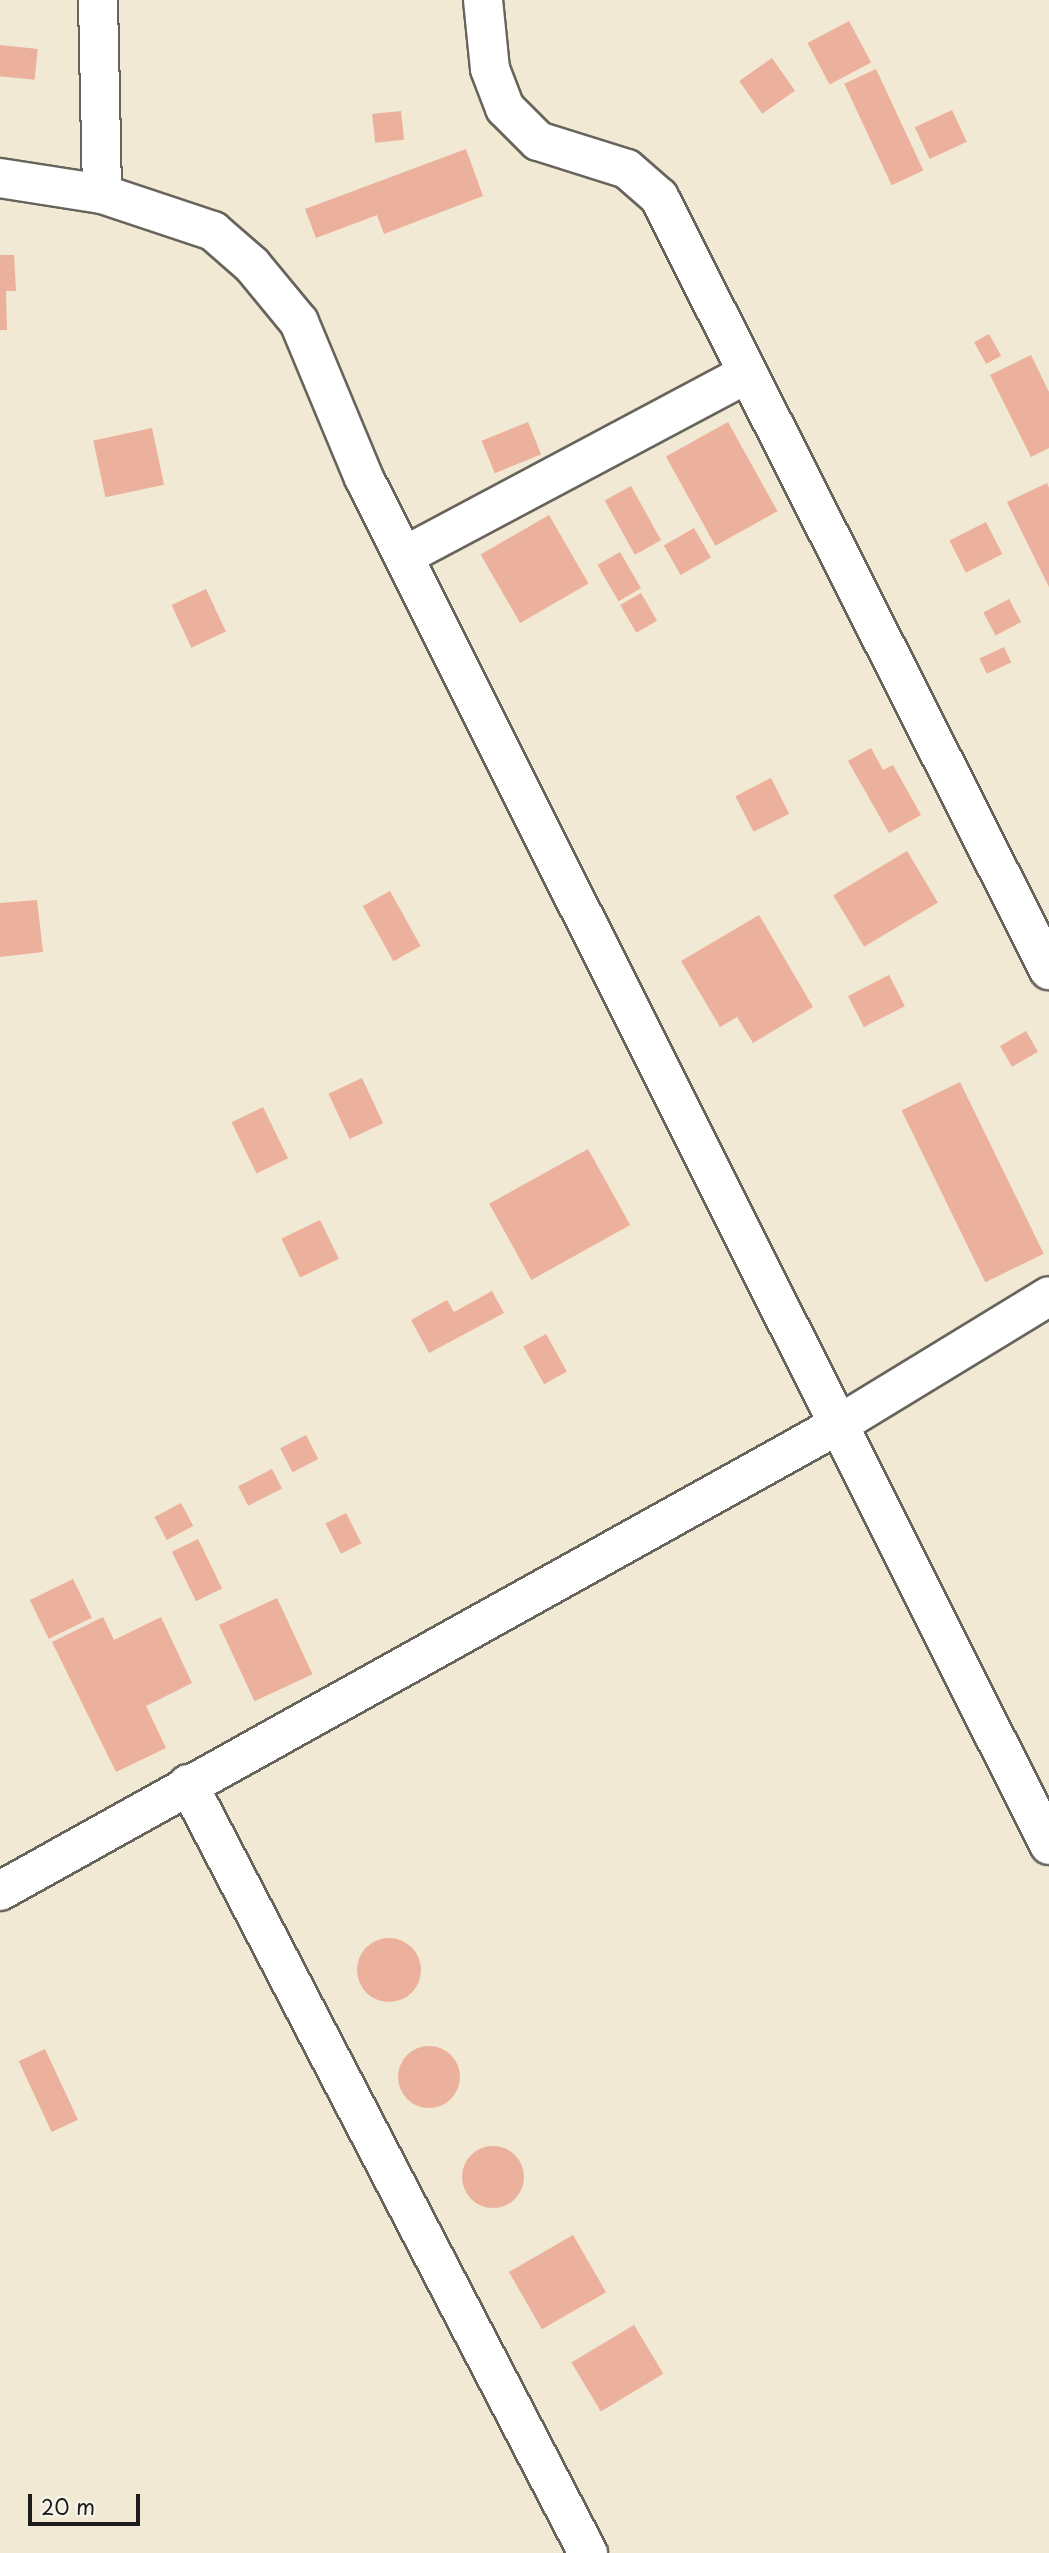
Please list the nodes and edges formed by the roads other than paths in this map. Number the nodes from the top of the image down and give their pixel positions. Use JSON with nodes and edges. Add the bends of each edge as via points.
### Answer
{"nodes":[{"id":1,"x":98,"y":0,"type":"edge"},
{"id":2,"x":483,"y":0,"type":"edge"},
{"id":3,"x":0,"y":178,"type":"edge"},
{"id":4,"x":102,"y":194,"type":"junction"},
{"id":5,"x":748,"y":373,"type":"junction"},
{"id":6,"x":406,"y":555,"type":"junction"},
{"id":7,"x":1049,"y":970,"type":"edge"},
{"id":8,"x":1049,"y":1296,"type":"edge"},
{"id":9,"x":838,"y":1426,"type":"junction"},
{"id":10,"x":188,"y":1784,"type":"junction"},
{"id":11,"x":1049,"y":1845,"type":"edge"},
{"id":12,"x":0,"y":1891,"type":"edge"},
{"id":13,"x":588,"y":2553,"type":"edge"}],
"edges":[{"from":1,"to":4,"type":"street"},
{"from":2,"to":5,"type":"street","via":[[490,69],[505,108],[538,141],[627,169],[659,197]]},
{"from":3,"to":4,"type":"street"},
{"from":4,"to":6,"type":"street","via":[[213,231],[252,265],[299,322],[364,478]]},
{"from":5,"to":6,"type":"street"},
{"from":5,"to":7,"type":"street"},
{"from":6,"to":9,"type":"street"},
{"from":8,"to":9,"type":"street"},
{"from":9,"to":10,"type":"street"},
{"from":9,"to":11,"type":"street"},
{"from":10,"to":12,"type":"street"},
{"from":10,"to":13,"type":"street"}]}
